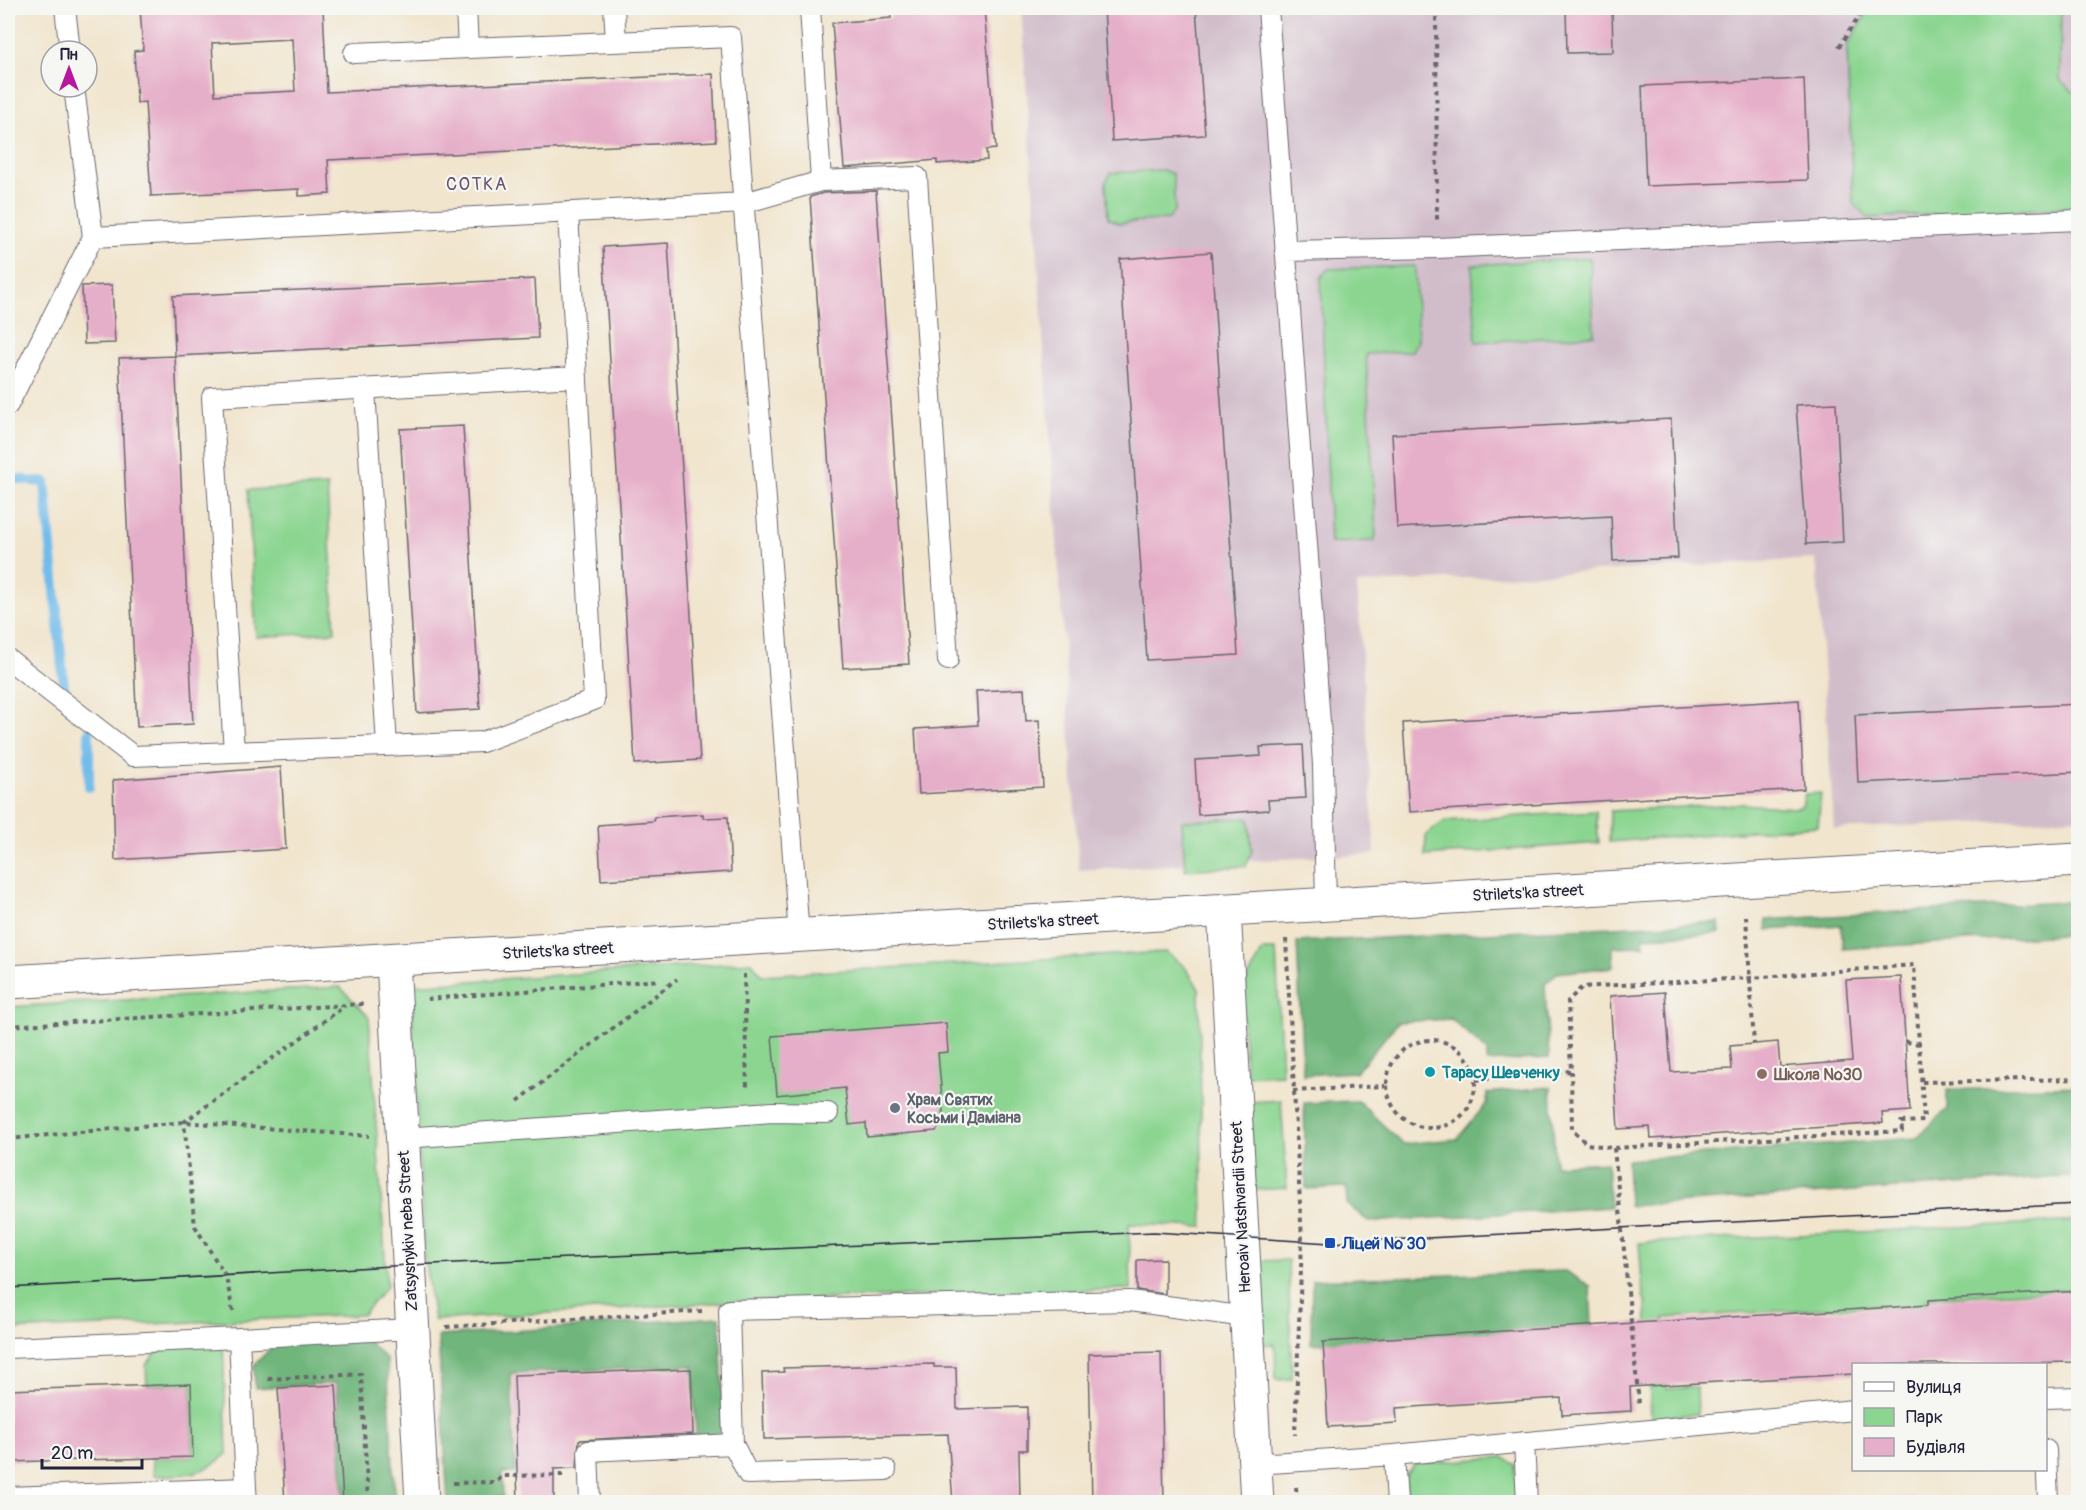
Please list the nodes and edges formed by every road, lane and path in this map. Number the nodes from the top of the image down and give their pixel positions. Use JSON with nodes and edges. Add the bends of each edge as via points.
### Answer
{"nodes":[{"id":1,"x":65,"y":8,"type":"edge"},
{"id":2,"x":466,"y":8,"type":"edge"},
{"id":3,"x":614,"y":8,"type":"edge"},
{"id":4,"x":810,"y":8,"type":"edge"},
{"id":5,"x":1268,"y":8,"type":"edge"},
{"id":6,"x":1436,"y":8,"type":"edge"},
{"id":7,"x":1864,"y":8,"type":"edge"},
{"id":8,"x":69,"y":39,"type":"edge"},
{"id":9,"x":616,"y":42,"type":"junction"},
{"id":10,"x":1839,"y":47,"type":"dead end"},
{"id":11,"x":468,"y":48,"type":"junction"},
{"id":12,"x":354,"y":53,"type":"dead end"},
{"id":13,"x":76,"y":99,"type":"edge"},
{"id":14,"x":821,"y":181,"type":"junction"},
{"id":15,"x":744,"y":203,"type":"junction"},
{"id":16,"x":568,"y":212,"type":"junction"},
{"id":17,"x":2079,"y":220,"type":"edge"},
{"id":18,"x":93,"y":237,"type":"junction"},
{"id":19,"x":1437,"y":248,"type":"junction"},
{"id":20,"x":1285,"y":251,"type":"junction"},
{"id":21,"x":577,"y":377,"type":"junction"},
{"id":22,"x":365,"y":389,"type":"junction"},
{"id":23,"x":8,"y":405,"type":"edge"},
{"id":24,"x":8,"y":659,"type":"edge"},
{"id":25,"x":948,"y":660,"type":"dead end"},
{"id":26,"x":387,"y":746,"type":"junction"},
{"id":27,"x":234,"y":752,"type":"junction"},
{"id":28,"x":2079,"y":860,"type":"edge"},
{"id":29,"x":1326,"y":904,"type":"junction"},
{"id":30,"x":1224,"y":910,"type":"junction"},
{"id":31,"x":1746,"y":916,"type":"dead end"},
{"id":32,"x":799,"y":936,"type":"junction"},
{"id":33,"x":1276,"y":939,"type":"dead end"},
{"id":34,"x":393,"y":960,"type":"junction"},
{"id":35,"x":744,"y":974,"type":"dead end"},
{"id":36,"x":1750,"y":978,"type":"junction"},
{"id":37,"x":676,"y":979,"type":"dead end"},
{"id":38,"x":8,"y":982,"type":"edge"},
{"id":39,"x":395,"y":1002,"type":"junction"},
{"id":40,"x":345,"y":1005,"type":"junction"},
{"id":41,"x":8,"y":1026,"type":"edge"},
{"id":42,"x":1906,"y":1042,"type":"dead end"},
{"id":43,"x":1754,"y":1044,"type":"dead end"},
{"id":44,"x":1920,"y":1044,"type":"junction"},
{"id":45,"x":1571,"y":1071,"type":"junction"},
{"id":46,"x":2079,"y":1079,"type":"edge"},
{"id":47,"x":1476,"y":1080,"type":"junction"},
{"id":48,"x":1922,"y":1082,"type":"junction"},
{"id":49,"x":1385,"y":1086,"type":"junction"},
{"id":50,"x":1293,"y":1091,"type":"junction"},
{"id":51,"x":828,"y":1113,"type":"dead end"},
{"id":52,"x":748,"y":1116,"type":"junction"},
{"id":53,"x":184,"y":1122,"type":"junction"},
{"id":54,"x":475,"y":1134,"type":"junction"},
{"id":55,"x":403,"y":1138,"type":"junction"},
{"id":56,"x":8,"y":1139,"type":"edge"},
{"id":57,"x":1614,"y":1148,"type":"junction"},
{"id":58,"x":729,"y":1310,"type":"junction"},
{"id":59,"x":1246,"y":1317,"type":"junction"},
{"id":60,"x":412,"y":1329,"type":"junction"},
{"id":61,"x":239,"y":1338,"type":"junction"},
{"id":62,"x":8,"y":1348,"type":"edge"},
{"id":63,"x":240,"y":1380,"type":"junction"},
{"id":64,"x":2079,"y":1397,"type":"edge"},
{"id":65,"x":2047,"y":1398,"type":"edge"},
{"id":66,"x":1852,"y":1410,"type":"edge"},
{"id":67,"x":1642,"y":1431,"type":"junction"},
{"id":68,"x":1524,"y":1442,"type":"junction"},
{"id":69,"x":733,"y":1444,"type":"junction"},
{"id":70,"x":1394,"y":1455,"type":"junction"},
{"id":71,"x":1294,"y":1463,"type":"junction"},
{"id":72,"x":1254,"y":1464,"type":"junction"},
{"id":73,"x":886,"y":1470,"type":"dead end"},
{"id":74,"x":2047,"y":1471,"type":"edge"},
{"id":75,"x":589,"y":1474,"type":"junction"},
{"id":76,"x":432,"y":1493,"type":"edge"},
{"id":77,"x":246,"y":1496,"type":"edge"},
{"id":78,"x":8,"y":1497,"type":"edge"},
{"id":79,"x":368,"y":1503,"type":"edge"},
{"id":80,"x":590,"y":1503,"type":"edge"},
{"id":81,"x":1257,"y":1503,"type":"edge"},
{"id":82,"x":1297,"y":1503,"type":"edge"},
{"id":83,"x":1397,"y":1503,"type":"edge"},
{"id":84,"x":1527,"y":1503,"type":"edge"},
{"id":85,"x":2048,"y":1503,"type":"edge"}],
"edges":[{"from":1,"to":8,"type":"lane"},
{"from":2,"to":11,"type":"lane"},
{"from":3,"to":9,"type":"lane"},
{"from":4,"to":14,"type":"lane"},
{"from":5,"to":20,"type":"lane"},
{"from":6,"to":19,"type":"path"},
{"from":7,"to":10,"type":"path"},
{"from":9,"to":11,"type":"lane"},
{"from":9,"to":15,"type":"lane","via":[[731,37]]},
{"from":11,"to":12,"type":"lane"},
{"from":13,"to":18,"type":"lane"},
{"from":14,"to":15,"type":"lane"},
{"from":14,"to":25,"type":"lane","via":[[917,177]]},
{"from":15,"to":16,"type":"lane"},
{"from":15,"to":32,"type":"lane"},
{"from":16,"to":18,"type":"lane"},
{"from":16,"to":21,"type":"lane"},
{"from":17,"to":19,"type":"lane"},
{"from":18,"to":23,"type":"lane"},
{"from":19,"to":20,"type":"lane"},
{"from":20,"to":29,"type":"lane","via":[[1323,764]]},
{"from":21,"to":22,"type":"lane"},
{"from":21,"to":26,"type":"lane","via":[[594,700],[482,742]]},
{"from":22,"to":26,"type":"lane"},
{"from":22,"to":27,"type":"lane","via":[[212,397]]},
{"from":24,"to":27,"type":"lane","via":[[133,756]]},
{"from":26,"to":27,"type":"lane"},
{"from":28,"to":29,"type":"main road","name":"Strilets'ka street"},
{"from":29,"to":30,"type":"main road","name":"Strilets'ka street"},
{"from":30,"to":32,"type":"main road","name":"Strilets'ka street"},
{"from":30,"to":59,"type":"main road","name":"Heroaiv Natshvardii Street"},
{"from":31,"to":36,"type":"path"},
{"from":32,"to":34,"type":"main road","name":"Strilets'ka street"},
{"from":33,"to":50,"type":"path","via":[[1286,939]]},
{"from":34,"to":38,"type":"main road","name":"Strilets'ka street"},
{"from":34,"to":39,"type":"main road","name":"Zatsysnykiv neba Street"},
{"from":35,"to":52,"type":"path"},
{"from":36,"to":43,"type":"path"},
{"from":36,"to":44,"type":"path","via":[[1914,965]]},
{"from":36,"to":45,"type":"path","via":[[1582,987],[1568,1001]]},
{"from":37,"to":54,"type":"path"},
{"from":39,"to":40,"type":"path"},
{"from":39,"to":55,"type":"main road","name":"Zatsysnykiv neba Street"},
{"from":40,"to":41,"type":"path"},
{"from":40,"to":53,"type":"path"},
{"from":42,"to":44,"type":"path"},
{"from":44,"to":48,"type":"path"},
{"from":45,"to":47,"type":"path"},
{"from":45,"to":57,"type":"path","via":[[1572,1130],[1587,1144]]},
{"from":46,"to":48,"type":"path"},
{"from":47,"to":49,"type":"path","via":[[1465,1054],[1440,1040],[1412,1043],[1391,1063]]},
{"from":47,"to":49,"type":"path","via":[[1470,1107],[1450,1125],[1422,1129],[1398,1116]]},
{"from":48,"to":57,"type":"path","via":[[1924,1121],[1901,1122],[1902,1131]]},
{"from":49,"to":50,"type":"path"},
{"from":50,"to":71,"type":"path","via":[[1302,1241]]},
{"from":51,"to":52,"type":"lane","via":[[773,1112]]},
{"from":52,"to":54,"type":"lane"},
{"from":53,"to":55,"type":"path"},
{"from":53,"to":56,"type":"path"},
{"from":53,"to":61,"type":"path","via":[[195,1226],[225,1276]]},
{"from":54,"to":55,"type":"lane"},
{"from":55,"to":60,"type":"main road","name":"Zatsysnykiv neba Street"},
{"from":57,"to":67,"type":"path"},
{"from":58,"to":59,"type":"lane","via":[[1130,1301]]},
{"from":58,"to":60,"type":"path"},
{"from":58,"to":69,"type":"lane"},
{"from":59,"to":72,"type":"main road","name":"Heroaiv Natshvardii Street"},
{"from":60,"to":61,"type":"lane"},
{"from":60,"to":76,"type":"main road","name":"Zatsysnykiv neba Street"},
{"from":61,"to":62,"type":"lane"},
{"from":61,"to":63,"type":"lane"},
{"from":63,"to":77,"type":"lane"},
{"from":63,"to":79,"type":"path","via":[[361,1374]]},
{"from":64,"to":65,"type":"lane"},
{"from":66,"to":67,"type":"lane"},
{"from":67,"to":68,"type":"lane"},
{"from":68,"to":70,"type":"lane"},
{"from":68,"to":84,"type":"lane"},
{"from":69,"to":73,"type":"lane","via":[[748,1474]]},
{"from":69,"to":75,"type":"lane","via":[[588,1451]]},
{"from":70,"to":71,"type":"lane"},
{"from":70,"to":83,"type":"lane"},
{"from":71,"to":72,"type":"lane"},
{"from":71,"to":82,"type":"path"},
{"from":72,"to":81,"type":"main road","name":"Heroaiv Natshvardii Street"},
{"from":74,"to":85,"type":"lane"},
{"from":75,"to":76,"type":"path","via":[[503,1476],[496,1482]]},
{"from":75,"to":80,"type":"lane"},
{"from":77,"to":78,"type":"lane"}]}
